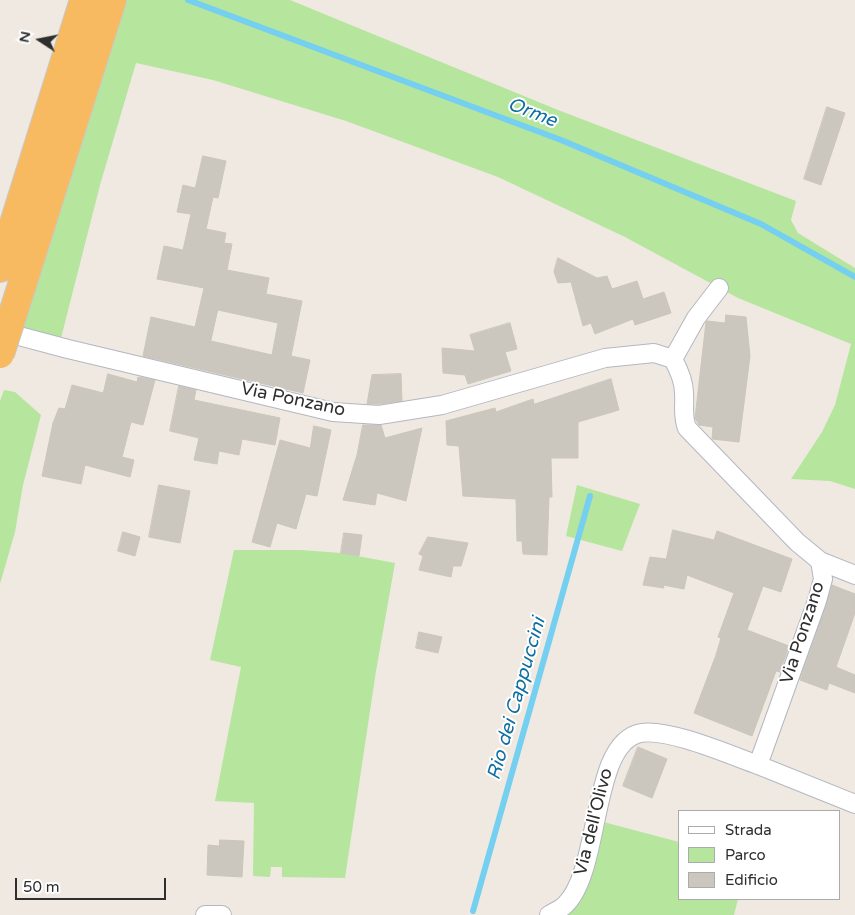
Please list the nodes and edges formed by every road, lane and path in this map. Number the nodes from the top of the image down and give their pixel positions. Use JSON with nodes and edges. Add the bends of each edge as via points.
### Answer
{"nodes":[{"id":1,"x":84,"y":0,"type":"edge"},
{"id":2,"x":112,"y":0,"type":"edge"},
{"id":3,"x":76,"y":69,"type":"junction"},
{"id":4,"x":0,"y":268,"type":"edge"},
{"id":5,"x":719,"y":288,"type":"dead end"},
{"id":6,"x":0,"y":331,"type":"edge"},
{"id":7,"x":0,"y":354,"type":"edge"},
{"id":8,"x":673,"y":359,"type":"junction"},
{"id":9,"x":820,"y":560,"type":"junction"},
{"id":10,"x":855,"y":575,"type":"edge"},
{"id":11,"x":758,"y":765,"type":"junction"},
{"id":12,"x":855,"y":804,"type":"edge"},
{"id":13,"x":206,"y":915,"type":"edge"},
{"id":14,"x":222,"y":915,"type":"edge"},
{"id":15,"x":549,"y":915,"type":"edge"}],
"edges":[{"from":1,"to":3,"type":"highway"},
{"from":2,"to":3,"type":"highway"},
{"from":3,"to":4,"type":"highway"},
{"from":3,"to":7,"type":"highway","bridge":true,"via":[[22,285]]},
{"from":5,"to":8,"type":"street","via":[[696,318]]},
{"from":6,"to":8,"type":"street","name":"Via Ponzano","via":[[333,412],[379,415],[442,406],[605,358],[654,353]]},
{"from":8,"to":9,"type":"street","name":"Via Ponzano","via":[[684,390],[687,428],[797,542]]},
{"from":9,"to":10,"type":"street"},
{"from":9,"to":11,"type":"street","name":"Via Ponzano","via":[[823,579],[817,601]]},
{"from":11,"to":12,"type":"street"},
{"from":11,"to":15,"type":"street","name":"Via dell'Olivo","via":[[660,734],[630,736],[610,760],[579,883],[566,904]]},
{"from":13,"to":14,"type":"street"}]}
